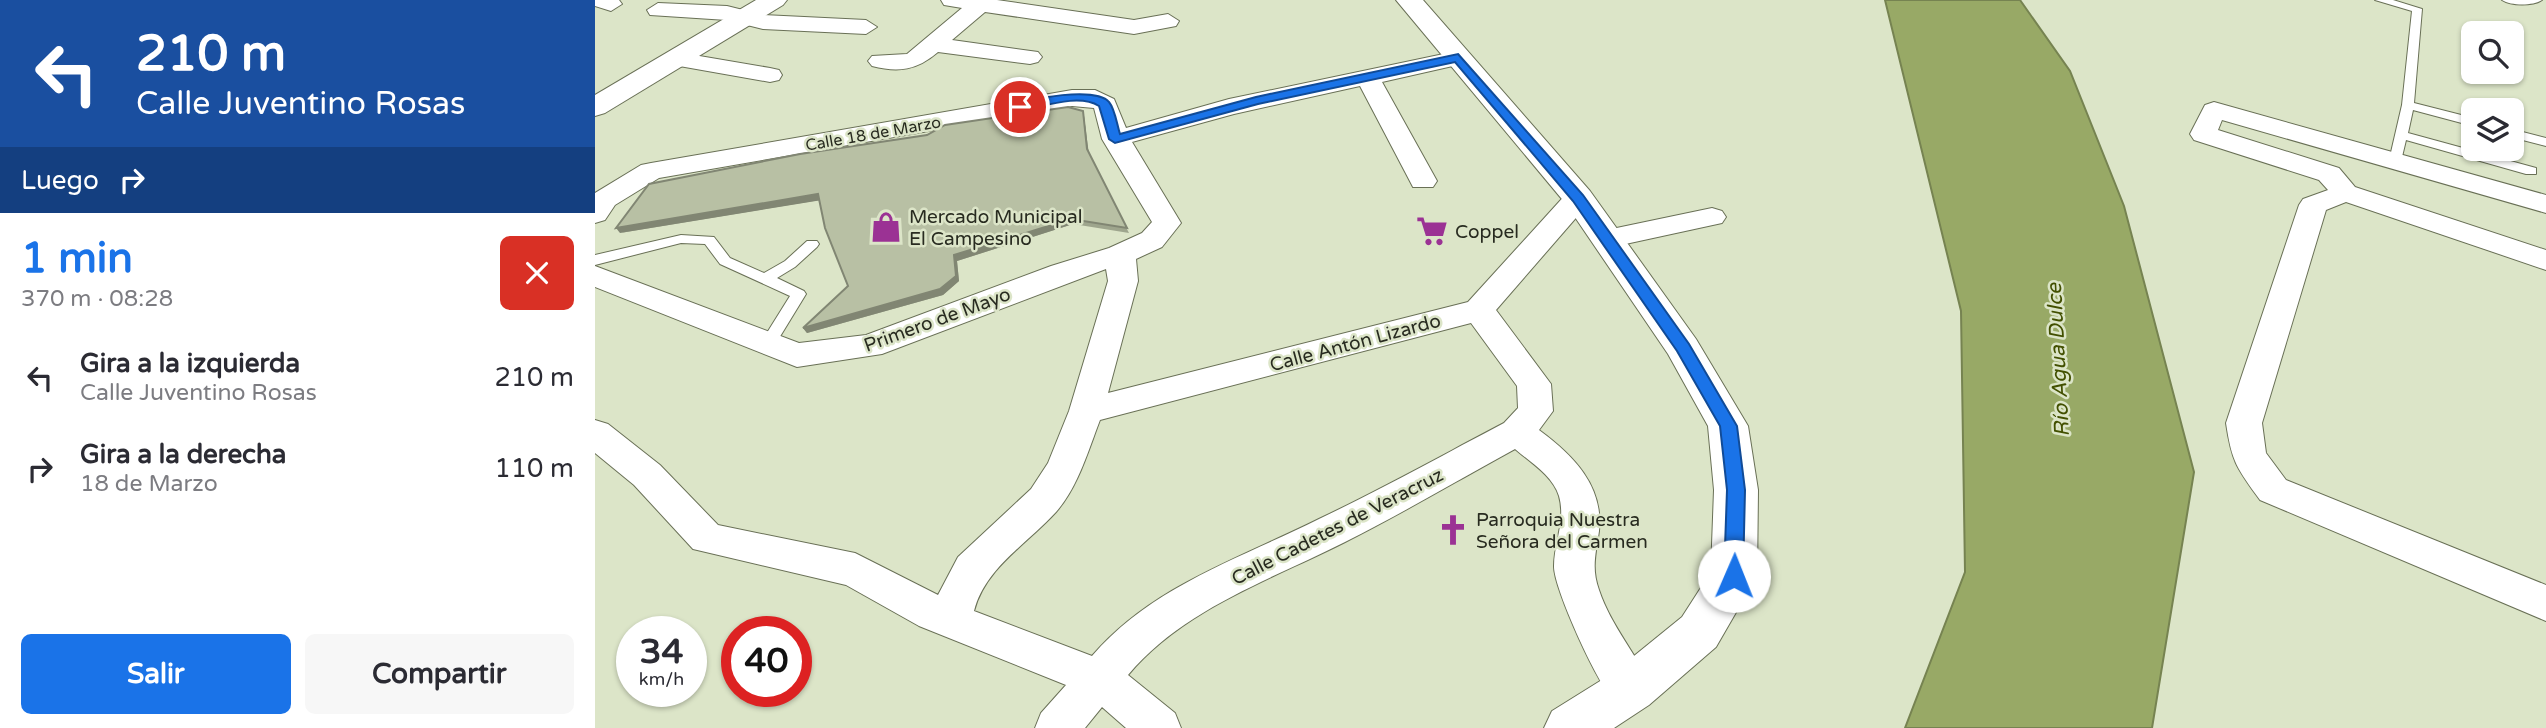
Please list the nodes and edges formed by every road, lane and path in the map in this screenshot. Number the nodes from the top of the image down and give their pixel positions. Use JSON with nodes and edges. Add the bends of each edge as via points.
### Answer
{"nodes":[{"id":1,"x":773,"y":0,"type":"edge"},
{"id":2,"x":952,"y":0,"type":"edge"},
{"id":3,"x":1409,"y":0,"type":"edge"},
{"id":4,"x":2380,"y":0,"type":"edge"},
{"id":5,"x":2507,"y":0,"type":"edge"},
{"id":6,"x":2537,"y":0,"type":"edge"},
{"id":7,"x":982,"y":2,"type":"edge"},
{"id":8,"x":658,"y":10,"type":"dead end"},
{"id":9,"x":750,"y":16,"type":"junction"},
{"id":10,"x":1168,"y":21,"type":"dead end"},
{"id":11,"x":866,"y":27,"type":"dead end"},
{"id":12,"x":933,"y":44,"type":"junction"},
{"id":13,"x":1030,"y":57,"type":"dead end"},
{"id":14,"x":1458,"y":58,"type":"junction"},
{"id":15,"x":676,"y":59,"type":"junction"},
{"id":16,"x":880,"y":61,"type":"dead end"},
{"id":17,"x":770,"y":75,"type":"dead end"},
{"id":18,"x":1367,"y":76,"type":"junction"},
{"id":19,"x":2408,"y":105,"type":"junction"},
{"id":20,"x":595,"y":107,"type":"edge"},
{"id":21,"x":2461,"y":119,"type":"edge"},
{"id":22,"x":2524,"y":136,"type":"edge"},
{"id":23,"x":1115,"y":139,"type":"junction"},
{"id":24,"x":2546,"y":142,"type":"edge"},
{"id":25,"x":2338,"y":145,"type":"junction"},
{"id":26,"x":2398,"y":148,"type":"junction"},
{"id":27,"x":2531,"y":171,"type":"dead end"},
{"id":28,"x":1423,"y":181,"type":"dead end"},
{"id":29,"x":2337,"y":183,"type":"junction"},
{"id":30,"x":1578,"y":198,"type":"junction"},
{"id":31,"x":599,"y":204,"type":"edge"},
{"id":32,"x":2546,"y":204,"type":"edge"},
{"id":33,"x":1712,"y":217,"type":"dead end"},
{"id":34,"x":1608,"y":239,"type":"junction"},
{"id":35,"x":811,"y":244,"type":"dead end"},
{"id":36,"x":1120,"y":255,"type":"junction"},
{"id":37,"x":2546,"y":260,"type":"edge"},
{"id":38,"x":595,"y":261,"type":"edge"},
{"id":39,"x":595,"y":276,"type":"edge"},
{"id":40,"x":763,"y":280,"type":"junction"},
{"id":41,"x":1479,"y":310,"type":"junction"},
{"id":42,"x":768,"y":344,"type":"junction"},
{"id":43,"x":1086,"y":411,"type":"junction"},
{"id":44,"x":1517,"y":432,"type":"junction"},
{"id":45,"x":595,"y":433,"type":"edge"},
{"id":46,"x":2546,"y":603,"type":"edge"},
{"id":47,"x":951,"y":620,"type":"junction"},
{"id":48,"x":1099,"y":678,"type":"junction"},
{"id":49,"x":1631,"y":690,"type":"junction"},
{"id":50,"x":1050,"y":725,"type":"edge"},
{"id":51,"x":1159,"y":728,"type":"edge"},
{"id":52,"x":1570,"y":728,"type":"edge"}],
"edges":[{"from":1,"to":9,"type":"street"},
{"from":2,"to":7,"type":"street"},
{"from":3,"to":14,"type":"street"},
{"from":4,"to":19,"type":"lane","via":[[2417,9]]},
{"from":5,"to":6,"type":"lane"},
{"from":7,"to":10,"type":"street","via":[[1134,27]]},
{"from":7,"to":12,"type":"street"},
{"from":8,"to":9,"type":"street"},
{"from":9,"to":11,"type":"street","via":[[763,22]]},
{"from":9,"to":15,"type":"street"},
{"from":12,"to":13,"type":"street"},
{"from":12,"to":16,"type":"street","via":[[913,61]]},
{"from":14,"to":18,"type":"street"},
{"from":14,"to":30,"type":"street"},
{"from":15,"to":17,"type":"street"},
{"from":15,"to":20,"type":"street"},
{"from":18,"to":23,"type":"street"},
{"from":18,"to":28,"type":"street"},
{"from":19,"to":21,"type":"lane"},
{"from":19,"to":26,"type":"lane"},
{"from":22,"to":24,"type":"lane"},
{"from":23,"to":31,"type":"street","name":"Calle 18 de Marzo","via":[[1105,104],[1095,98],[1072,98],[652,171]]},
{"from":23,"to":36,"type":"street","name":"Primero de Mayo","via":[[1167,223],[1152,240]]},
{"from":25,"to":26,"type":"street"},
{"from":25,"to":29,"type":"street"},
{"from":25,"to":29,"type":"street","via":[[2214,110],[2203,134]]},
{"from":26,"to":27,"type":"lane"},
{"from":26,"to":32,"type":"street"},
{"from":29,"to":37,"type":"street"},
{"from":29,"to":46,"type":"street","via":[[2313,205],[2244,423],[2249,457],[2273,490]]},
{"from":30,"to":34,"type":"street"},
{"from":30,"to":41,"type":"street"},
{"from":33,"to":34,"type":"street"},
{"from":34,"to":49,"type":"street","via":[[1683,348],[1728,426],[1736,490],[1734,576],[1699,632]]},
{"from":35,"to":40,"type":"lane"},
{"from":36,"to":42,"type":"street","name":"Primero de Mayo","via":[[870,346],[797,355]]},
{"from":36,"to":43,"type":"street","via":[[1123,281]]},
{"from":38,"to":40,"type":"lane","via":[[681,239],[709,240],[725,261]]},
{"from":39,"to":42,"type":"street","name":"Primero de Mayo"},
{"from":40,"to":42,"type":"lane","via":[[799,295]]},
{"from":41,"to":43,"type":"street","name":"Calle Antón Lizardo"},
{"from":41,"to":44,"type":"street","name":"Calle Cadetes de Veracruz","via":[[1534,384],[1536,411]]},
{"from":43,"to":47,"type":"street","via":[[1064,468],[1044,500],[972,569]]},
{"from":44,"to":48,"type":"street","name":"Calle Cadetes de Veracruz","via":[[1334,530],[1185,601],[1129,643]]},
{"from":44,"to":49,"type":"street","via":[[1563,468],[1578,495],[1580,527],[1573,570],[1587,612]]},
{"from":45,"to":47,"type":"street","via":[[647,475],[707,538],[855,570]]},
{"from":47,"to":48,"type":"street"},
{"from":48,"to":50,"type":"street","name":"Calle Cadetes de Veracruz"},
{"from":48,"to":51,"type":"street"},
{"from":49,"to":52,"type":"street"}]}
